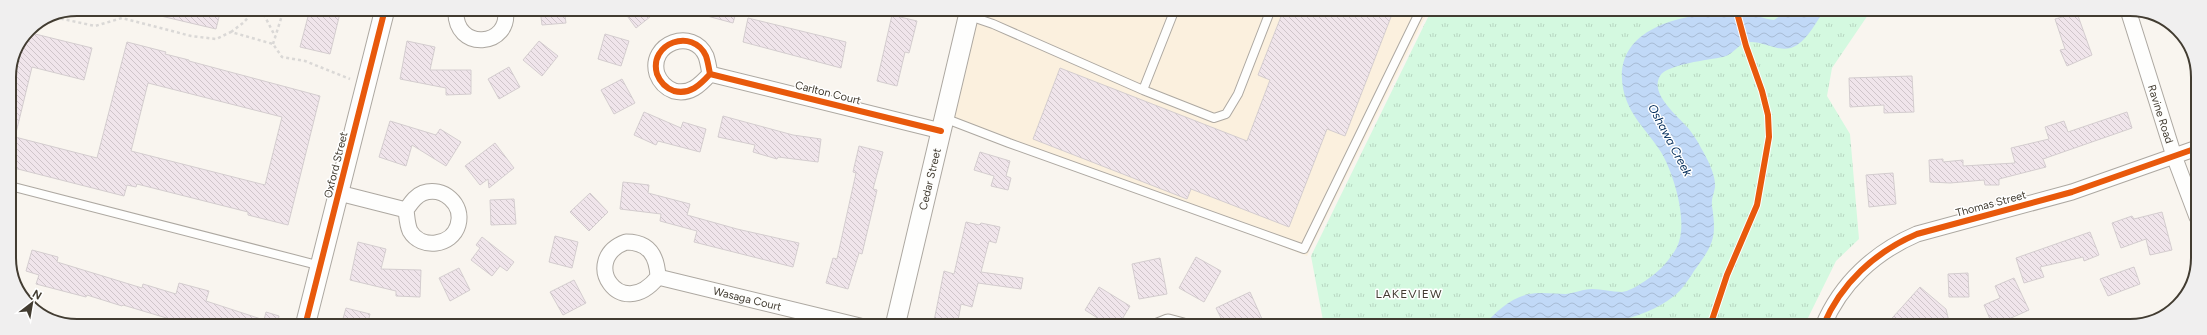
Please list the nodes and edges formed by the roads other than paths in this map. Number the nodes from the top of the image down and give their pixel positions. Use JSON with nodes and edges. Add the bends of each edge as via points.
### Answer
{"nodes":[{"id":1,"x":383,"y":16,"type":"edge"},
{"id":2,"x":456,"y":16,"type":"edge"},
{"id":3,"x":506,"y":16,"type":"edge"},
{"id":4,"x":969,"y":16,"type":"edge"},
{"id":5,"x":979,"y":16,"type":"edge"},
{"id":6,"x":1172,"y":16,"type":"edge"},
{"id":7,"x":1267,"y":16,"type":"edge"},
{"id":8,"x":1418,"y":16,"type":"edge"},
{"id":9,"x":2130,"y":16,"type":"edge"},
{"id":10,"x":710,"y":74,"type":"dead end"},
{"id":11,"x":1143,"y":90,"type":"junction"},
{"id":12,"x":942,"y":125,"type":"junction"},
{"id":13,"x":2191,"y":150,"type":"edge"},
{"id":14,"x":2174,"y":156,"type":"junction"},
{"id":15,"x":16,"y":188,"type":"edge"},
{"id":16,"x":339,"y":194,"type":"junction"},
{"id":17,"x":2191,"y":201,"type":"edge"},
{"id":18,"x":406,"y":210,"type":"dead end"},
{"id":19,"x":322,"y":266,"type":"junction"},
{"id":20,"x":658,"y":277,"type":"dead end"},
{"id":21,"x":307,"y":319,"type":"edge"},
{"id":22,"x":831,"y":319,"type":"edge"},
{"id":23,"x":897,"y":319,"type":"edge"},
{"id":24,"x":1827,"y":319,"type":"edge"}],
"edges":[{"from":1,"to":16,"type":"street","name":"Oxford Street"},
{"from":2,"to":3,"type":"street","via":[[461,31],[471,38],[484,40],[498,33],[503,27]]},
{"from":4,"to":12,"type":"street","name":"Cedar Street"},
{"from":5,"to":11,"type":"lane"},
{"from":6,"to":11,"type":"lane"},
{"from":7,"to":11,"type":"lane","via":[[1238,94],[1226,114],[1214,118]]},
{"from":8,"to":12,"type":"lane","via":[[1304,248],[1009,143]]},
{"from":9,"to":14,"type":"street","name":"Ravine Road"},
{"from":10,"to":12,"type":"street","name":"Carlton Court"},
{"from":12,"to":23,"type":"street","name":"Cedar Street"},
{"from":13,"to":14,"type":"street","name":"Thomas Street"},
{"from":14,"to":17,"type":"street","name":"Ravine Road"},
{"from":14,"to":24,"type":"street","name":"Thomas Street","via":[[2072,192],[1917,234],[1904,240],[1864,267],[1843,290]]},
{"from":15,"to":19,"type":"lane"},
{"from":16,"to":18,"type":"street"},
{"from":16,"to":19,"type":"street","name":"Oxford Street"},
{"from":19,"to":21,"type":"street","name":"Oxford Street"},
{"from":20,"to":22,"type":"street","name":"Wasaga Court"}]}
